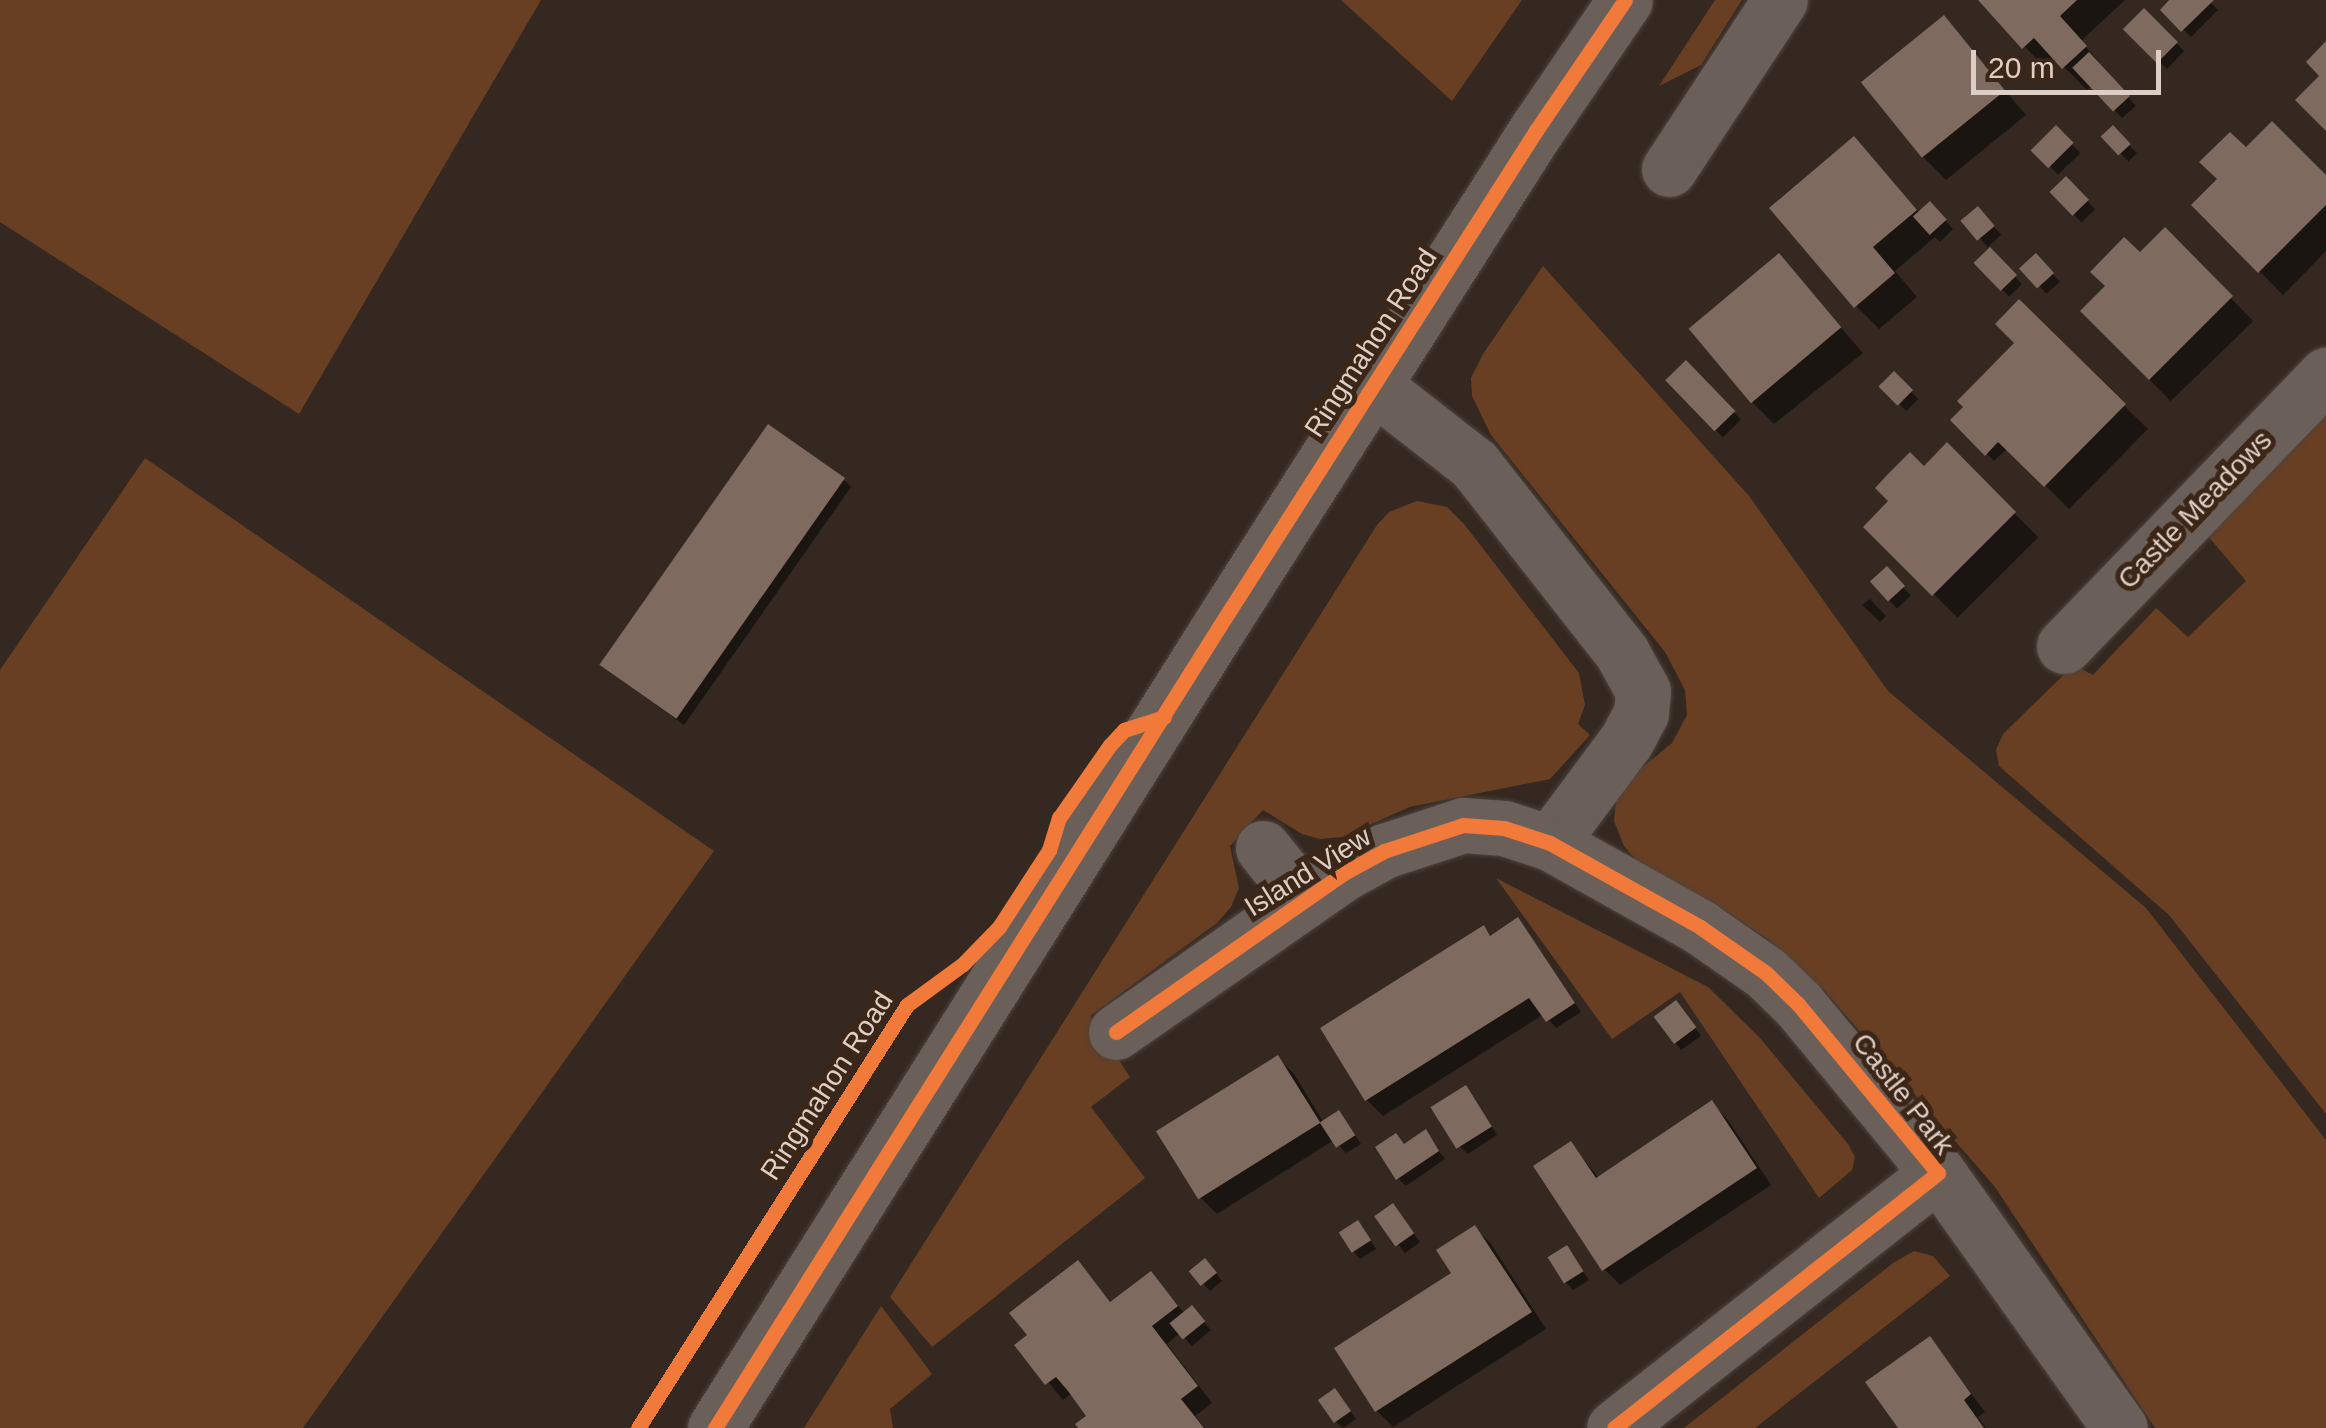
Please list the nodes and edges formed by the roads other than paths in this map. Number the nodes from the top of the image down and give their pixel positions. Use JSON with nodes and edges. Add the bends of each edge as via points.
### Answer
{"nodes":[{"id":1,"x":1625,"y":0,"type":"edge"},
{"id":2,"x":1780,"y":0,"type":"edge"},
{"id":3,"x":1669,"y":169,"type":"dead end"},
{"id":4,"x":2326,"y":375,"type":"edge"},
{"id":5,"x":1374,"y":386,"type":"junction"},
{"id":6,"x":2064,"y":646,"type":"dead end"},
{"id":7,"x":1550,"y":843,"type":"junction"},
{"id":8,"x":1263,"y":848,"type":"dead end"},
{"id":9,"x":1305,"y":900,"type":"junction"},
{"id":10,"x":1116,"y":1032,"type":"dead end"},
{"id":11,"x":1938,"y":1173,"type":"junction"},
{"id":12,"x":714,"y":1428,"type":"edge"},
{"id":13,"x":1614,"y":1428,"type":"edge"},
{"id":14,"x":2120,"y":1428,"type":"edge"}],
"edges":[{"from":1,"to":5,"type":"street","name":"Ringmahon Road"},
{"from":2,"to":3,"type":"street"},
{"from":4,"to":6,"type":"street","name":"Castle Meadows"},
{"from":5,"to":7,"type":"street","via":[[1474,464],[1622,653],[1643,691],[1641,713],[1626,742]]},
{"from":5,"to":12,"type":"street","name":"Ringmahon Road"},
{"from":7,"to":9,"type":"street","name":"Island View","via":[[1504,828],[1464,825],[1384,851]]},
{"from":7,"to":11,"type":"street","name":"Castle Park","via":[[1700,927],[1766,973]]},
{"from":8,"to":9,"type":"street"},
{"from":9,"to":10,"type":"street","name":"Island View"},
{"from":11,"to":13,"type":"street","name":"Castle Park"},
{"from":11,"to":14,"type":"street","name":"Castle Park"}]}
